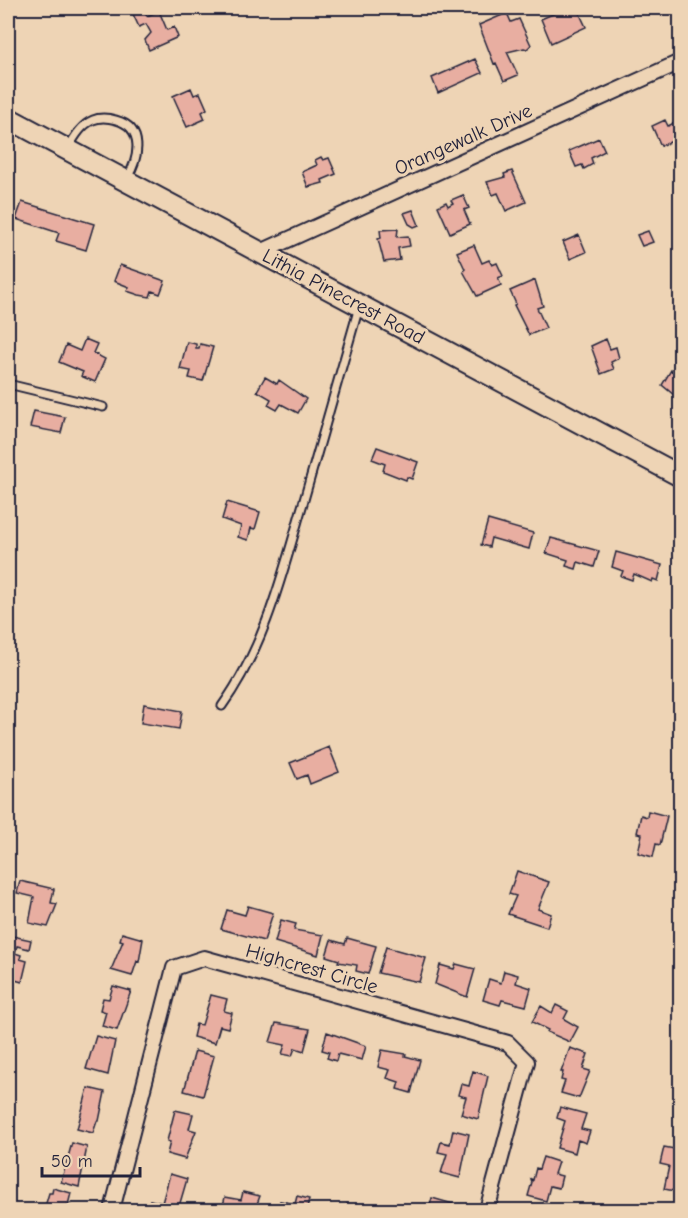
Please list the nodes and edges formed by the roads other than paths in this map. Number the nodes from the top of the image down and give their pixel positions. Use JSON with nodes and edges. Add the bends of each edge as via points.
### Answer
{"nodes":[{"id":1,"x":681,"y":62,"type":"edge"},
{"id":2,"x":8,"y":118,"type":"edge"},
{"id":3,"x":67,"y":149,"type":"junction"},
{"id":4,"x":126,"y":181,"type":"junction"},
{"id":5,"x":261,"y":252,"type":"junction"},
{"id":6,"x":360,"y":305,"type":"junction"},
{"id":7,"x":8,"y":384,"type":"edge"},
{"id":8,"x":103,"y":407,"type":"dead end"},
{"id":9,"x":681,"y":476,"type":"edge"},
{"id":10,"x":222,"y":706,"type":"dead end"},
{"id":11,"x":112,"y":1210,"type":"edge"},
{"id":12,"x":487,"y":1210,"type":"edge"}],
"edges":[{"from":1,"to":5,"type":"street","name":"Orangewalk Drive"},
{"from":2,"to":3,"type":"main road","name":"Lithia Pinecrest Road"},
{"from":3,"to":4,"type":"main road","name":"Lithia Pinecrest Road"},
{"from":3,"to":4,"type":"lane","via":[[93,120],[124,122],[134,133],[138,155]]},
{"from":4,"to":5,"type":"main road","name":"Lithia Pinecrest Road"},
{"from":5,"to":6,"type":"main road","name":"Lithia Pinecrest Road"},
{"from":6,"to":9,"type":"main road","name":"Lithia Pinecrest Road"},
{"from":6,"to":10,"type":"lane","via":[[285,567],[257,646],[242,678]]},
{"from":7,"to":8,"type":"lane"},
{"from":11,"to":12,"type":"street","name":"Highcrest Circle","via":[[174,968],[204,958],[508,1042],[526,1062]]}]}
